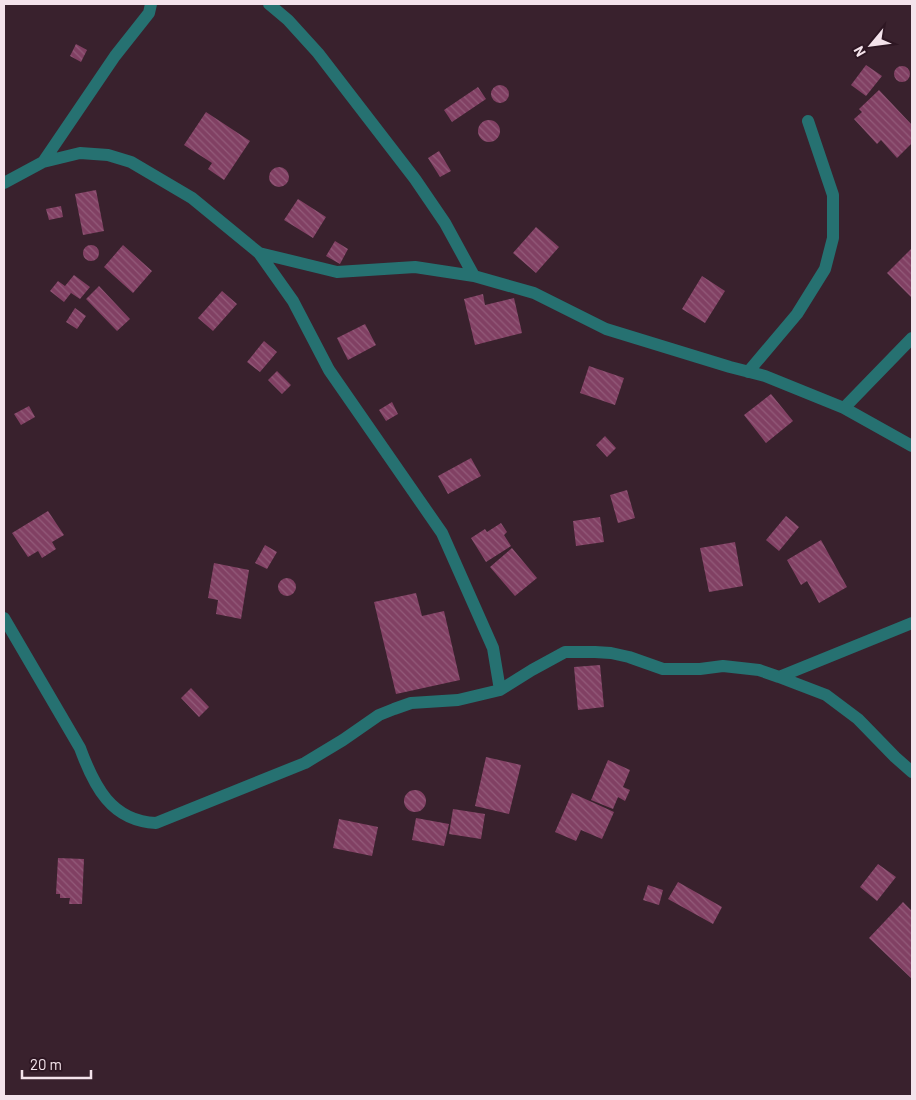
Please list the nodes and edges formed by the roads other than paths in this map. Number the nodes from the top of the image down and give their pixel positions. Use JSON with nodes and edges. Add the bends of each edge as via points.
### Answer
{"nodes":[{"id":1,"x":152,"y":4,"type":"edge"},
{"id":2,"x":269,"y":4,"type":"edge"},
{"id":3,"x":808,"y":121,"type":"dead end"},
{"id":4,"x":43,"y":162,"type":"junction"},
{"id":5,"x":4,"y":183,"type":"edge"},
{"id":6,"x":259,"y":253,"type":"junction"},
{"id":7,"x":474,"y":276,"type":"junction"},
{"id":8,"x":912,"y":338,"type":"edge"},
{"id":9,"x":748,"y":372,"type":"junction"},
{"id":10,"x":844,"y":408,"type":"junction"},
{"id":11,"x":912,"y":446,"type":"edge"},
{"id":12,"x":4,"y":618,"type":"edge"},
{"id":13,"x":912,"y":623,"type":"edge"},
{"id":14,"x":779,"y":677,"type":"junction"},
{"id":15,"x":500,"y":690,"type":"junction"},
{"id":16,"x":912,"y":772,"type":"edge"}],
"edges":[{"from":1,"to":4,"type":"lane"},
{"from":2,"to":7,"type":"lane","via":[[318,53],[414,179],[445,223]]},
{"from":3,"to":9,"type":"lane","via":[[833,195],[832,238],[825,269],[797,314]]},
{"from":4,"to":5,"type":"lane"},
{"from":4,"to":6,"type":"lane","via":[[80,153],[108,155],[131,162],[192,198]]},
{"from":6,"to":7,"type":"lane","via":[[337,272],[415,266]]},
{"from":6,"to":15,"type":"lane","via":[[293,301],[329,370],[442,533],[494,648]]},
{"from":7,"to":9,"type":"lane","via":[[534,293],[606,329]]},
{"from":8,"to":10,"type":"lane"},
{"from":9,"to":10,"type":"lane"},
{"from":10,"to":11,"type":"lane"},
{"from":12,"to":15,"type":"lane","via":[[103,793],[124,816],[144,823],[156,823],[305,763],[379,715],[394,709],[411,703],[458,700]]},
{"from":13,"to":14,"type":"lane"},
{"from":14,"to":15,"type":"lane","via":[[759,670],[722,666],[663,669],[611,653],[565,652]]},
{"from":14,"to":16,"type":"lane","via":[[826,695],[858,719]]}]}
